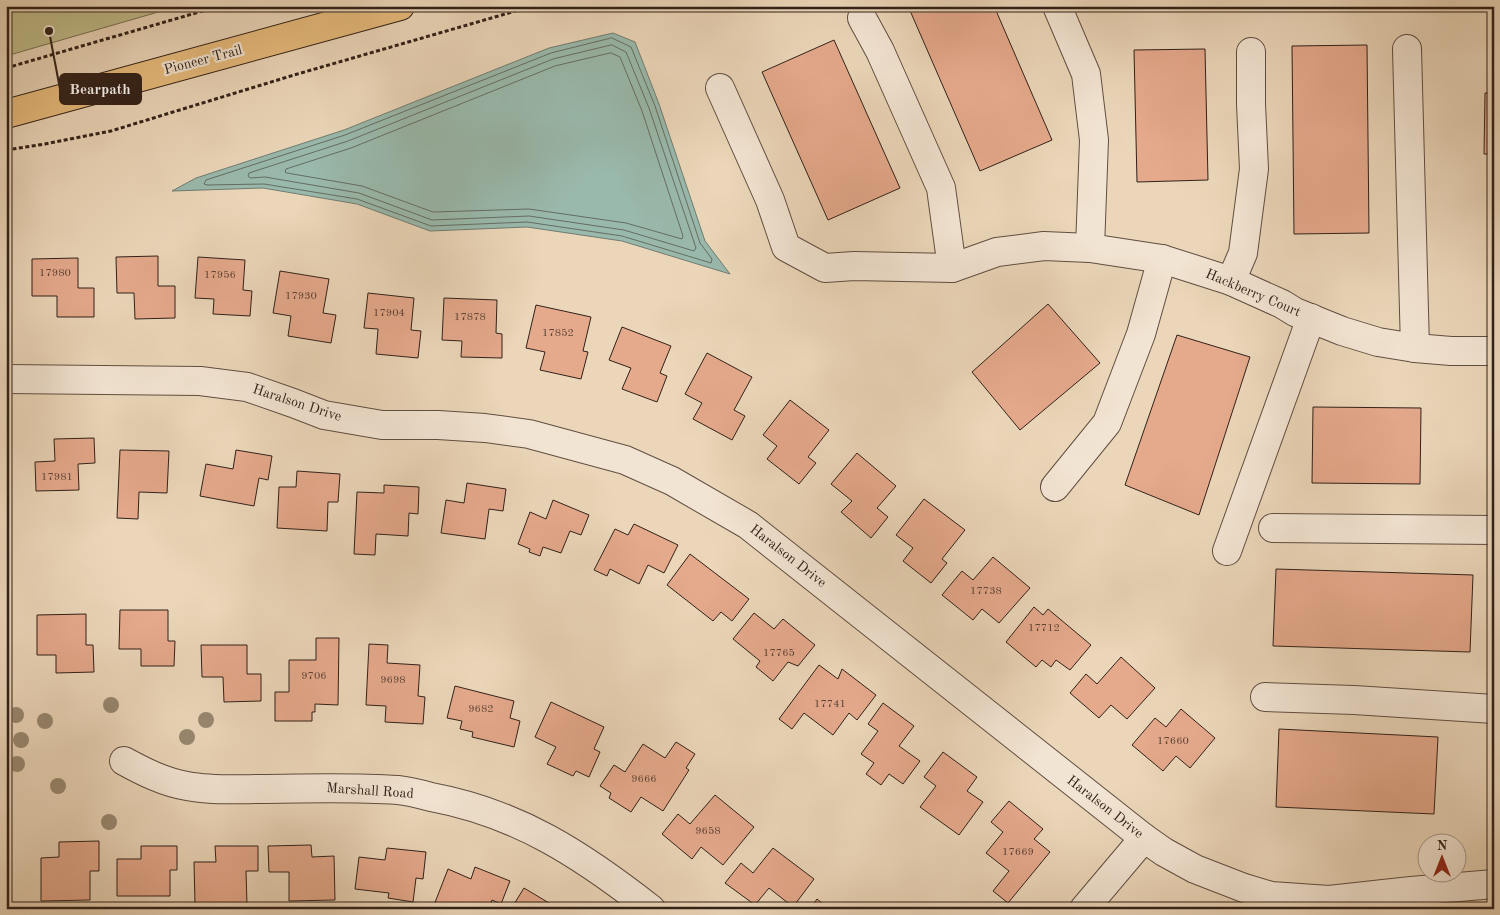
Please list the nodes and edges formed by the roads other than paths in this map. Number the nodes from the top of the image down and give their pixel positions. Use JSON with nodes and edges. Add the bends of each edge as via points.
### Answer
{"nodes":[{"id":1,"x":400,"y":6,"type":"edge"},
{"id":2,"x":1057,"y":6,"type":"edge"},
{"id":3,"x":862,"y":18,"type":"dead end"},
{"id":4,"x":1407,"y":49,"type":"dead end"},
{"id":5,"x":1251,"y":52,"type":"dead end"},
{"id":6,"x":720,"y":88,"type":"dead end"},
{"id":7,"x":6,"y":114,"type":"edge"},
{"id":8,"x":1090,"y":248,"type":"junction"},
{"id":9,"x":1162,"y":259,"type":"junction"},
{"id":10,"x":952,"y":268,"type":"junction"},
{"id":11,"x":1231,"y":281,"type":"junction"},
{"id":12,"x":1311,"y":318,"type":"junction"},
{"id":13,"x":1415,"y":348,"type":"junction"},
{"id":14,"x":1494,"y":351,"type":"edge"},
{"id":15,"x":6,"y":379,"type":"edge"},
{"id":16,"x":1055,"y":488,"type":"dead end"},
{"id":17,"x":1273,"y":528,"type":"dead end"},
{"id":18,"x":1494,"y":530,"type":"edge"},
{"id":19,"x":1227,"y":552,"type":"dead end"},
{"id":20,"x":1265,"y":697,"type":"dead end"},
{"id":21,"x":1494,"y":709,"type":"edge"},
{"id":22,"x":124,"y":761,"type":"dead end"},
{"id":23,"x":1144,"y":838,"type":"junction"},
{"id":24,"x":1494,"y":884,"type":"edge"},
{"id":25,"x":651,"y":909,"type":"edge"},
{"id":26,"x":1084,"y":909,"type":"edge"}],
"edges":[{"from":1,"to":7,"type":"main road","name":"Pioneer Trail"},
{"from":2,"to":8,"type":"street","via":[[1086,74],[1094,140]]},
{"from":3,"to":10,"type":"street","via":[[880,51],[940,188]]},
{"from":4,"to":13,"type":"street"},
{"from":5,"to":11,"type":"street","via":[[1254,169],[1243,253]]},
{"from":6,"to":10,"type":"street","via":[[770,200],[786,247],[825,268]]},
{"from":8,"to":9,"type":"street","name":"Hackberry Court"},
{"from":8,"to":10,"type":"street","name":"Hackberry Court","via":[[1044,246],[997,252]]},
{"from":9,"to":11,"type":"street","name":"Hackberry Court"},
{"from":9,"to":16,"type":"street","via":[[1141,334],[1107,424]]},
{"from":11,"to":12,"type":"street","name":"Hackberry Court"},
{"from":12,"to":13,"type":"street","name":"Hackberry Court","via":[[1378,342]]},
{"from":12,"to":19,"type":"street"},
{"from":13,"to":14,"type":"street","name":"Hackberry Court"},
{"from":15,"to":23,"type":"street","name":"Haralson Drive","via":[[209,382],[246,387],[333,417],[382,425],[475,427],[529,434],[625,460],[672,481],[748,525]]},
{"from":17,"to":18,"type":"street"},
{"from":20,"to":21,"type":"street"},
{"from":22,"to":25,"type":"street","name":"Marshall Road","via":[[153,777],[186,786],[400,790],[458,802],[516,822],[567,848]]},
{"from":23,"to":24,"type":"street","name":"Haralson Drive","via":[[1195,869],[1271,896],[1329,900]]},
{"from":23,"to":26,"type":"street"}]}
